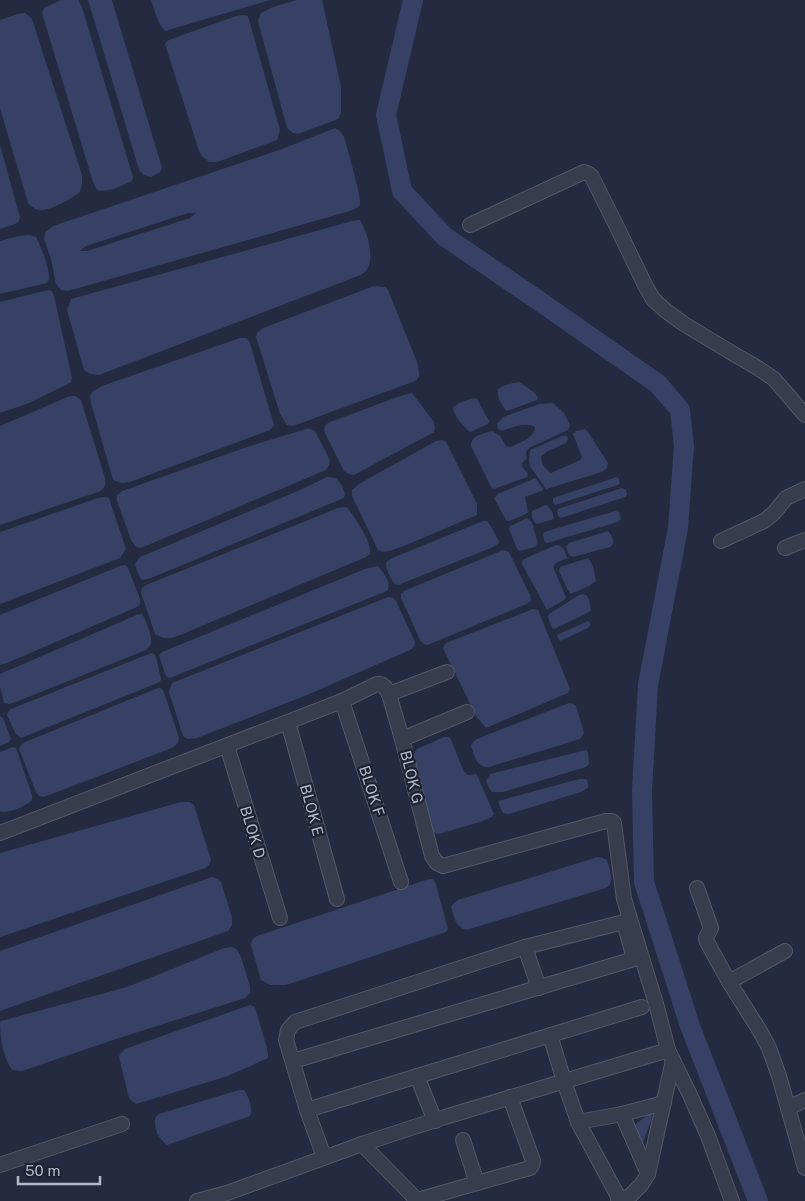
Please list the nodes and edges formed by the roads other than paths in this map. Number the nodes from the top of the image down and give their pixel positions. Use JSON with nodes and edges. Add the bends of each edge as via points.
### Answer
{"nodes":[{"id":1,"x":470,"y":225,"type":"dead end"},
{"id":2,"x":805,"y":415,"type":"edge"},
{"id":3,"x":805,"y":489,"type":"edge"},
{"id":4,"x":805,"y":540,"type":"edge"},
{"id":5,"x":721,"y":542,"type":"dead end"},
{"id":6,"x":785,"y":548,"type":"dead end"},
{"id":7,"x":447,"y":672,"type":"dead end"},
{"id":8,"x":386,"y":690,"type":"junction"},
{"id":9,"x":342,"y":701,"type":"junction"},
{"id":10,"x":467,"y":712,"type":"dead end"},
{"id":11,"x":288,"y":722,"type":"junction"},
{"id":12,"x":402,"y":739,"type":"junction"},
{"id":13,"x":227,"y":746,"type":"junction"},
{"id":14,"x":0,"y":833,"type":"edge"},
{"id":15,"x":401,"y":882,"type":"dead end"},
{"id":16,"x":697,"y":888,"type":"dead end"},
{"id":17,"x":337,"y":899,"type":"dead end"},
{"id":18,"x":280,"y":918,"type":"dead end"},
{"id":19,"x":525,"y":947,"type":"junction"},
{"id":20,"x":785,"y":951,"type":"dead end"},
{"id":21,"x":729,"y":982,"type":"junction"},
{"id":22,"x":539,"y":988,"type":"junction"},
{"id":23,"x":642,"y":1007,"type":"dead end"},
{"id":24,"x":550,"y":1035,"type":"junction"},
{"id":25,"x":670,"y":1055,"type":"junction"},
{"id":26,"x":293,"y":1061,"type":"junction"},
{"id":27,"x":417,"y":1076,"type":"junction"},
{"id":28,"x":564,"y":1081,"type":"junction"},
{"id":29,"x":510,"y":1097,"type":"junction"},
{"id":30,"x":805,"y":1100,"type":"edge"},
{"id":31,"x":664,"y":1103,"type":"junction"},
{"id":32,"x":788,"y":1108,"type":"junction"},
{"id":33,"x":307,"y":1110,"type":"junction"},
{"id":34,"x":622,"y":1114,"type":"junction"},
{"id":35,"x":435,"y":1121,"type":"junction"},
{"id":36,"x":578,"y":1122,"type":"junction"},
{"id":37,"x":122,"y":1124,"type":"dead end"},
{"id":38,"x":463,"y":1140,"type":"dead end"},
{"id":39,"x":362,"y":1144,"type":"junction"},
{"id":40,"x":324,"y":1157,"type":"junction"},
{"id":41,"x":0,"y":1165,"type":"edge"},
{"id":42,"x":805,"y":1168,"type":"edge"},
{"id":43,"x":648,"y":1174,"type":"junction"},
{"id":44,"x":478,"y":1182,"type":"junction"},
{"id":45,"x":229,"y":1197,"type":"edge"},
{"id":46,"x":624,"y":1200,"type":"edge"},
{"id":47,"x":196,"y":1201,"type":"edge"},
{"id":48,"x":417,"y":1201,"type":"edge"},
{"id":49,"x":732,"y":1201,"type":"edge"}],
"edges":[{"from":1,"to":2,"type":"street","via":[[587,172],[653,299],[684,324],[774,379]]},
{"from":3,"to":5,"type":"street","via":[[786,498],[774,514]]},
{"from":4,"to":6,"type":"street"},
{"from":7,"to":8,"type":"street"},
{"from":8,"to":9,"type":"street","via":[[377,684]]},
{"from":8,"to":12,"type":"street","name":"BLOK G"},
{"from":9,"to":11,"type":"street"},
{"from":9,"to":15,"type":"street","name":"BLOK F"},
{"from":10,"to":12,"type":"street"},
{"from":11,"to":13,"type":"street"},
{"from":11,"to":17,"type":"street","name":"BLOK E"},
{"from":12,"to":25,"type":"street","name":"BLOK G","via":[[432,856],[443,866],[612,821],[624,900]]},
{"from":13,"to":14,"type":"street"},
{"from":13,"to":18,"type":"street","name":"BLOK D"},
{"from":16,"to":21,"type":"street","via":[[711,928],[707,942]]},
{"from":19,"to":22,"type":"street"},
{"from":19,"to":22,"type":"street","via":[[624,922],[634,959]]},
{"from":19,"to":26,"type":"street","via":[[295,1022],[288,1030],[286,1040]]},
{"from":20,"to":21,"type":"street"},
{"from":21,"to":32,"type":"street","via":[[769,1048]]},
{"from":22,"to":26,"type":"street"},
{"from":23,"to":24,"type":"street"},
{"from":24,"to":27,"type":"street"},
{"from":24,"to":28,"type":"street"},
{"from":25,"to":28,"type":"street"},
{"from":25,"to":31,"type":"street"},
{"from":25,"to":49,"type":"street","via":[[708,1136]]},
{"from":26,"to":33,"type":"street"},
{"from":27,"to":33,"type":"street"},
{"from":27,"to":35,"type":"street"},
{"from":28,"to":29,"type":"street"},
{"from":28,"to":36,"type":"street"},
{"from":29,"to":35,"type":"street"},
{"from":29,"to":44,"type":"street","via":[[532,1166]]},
{"from":30,"to":32,"type":"street"},
{"from":31,"to":34,"type":"street"},
{"from":31,"to":43,"type":"street"},
{"from":32,"to":42,"type":"street"},
{"from":33,"to":40,"type":"street"},
{"from":34,"to":36,"type":"street"},
{"from":34,"to":43,"type":"street"},
{"from":35,"to":39,"type":"street"},
{"from":36,"to":46,"type":"street"},
{"from":37,"to":41,"type":"street"},
{"from":38,"to":44,"type":"street"},
{"from":39,"to":40,"type":"street"},
{"from":39,"to":48,"type":"street"},
{"from":40,"to":45,"type":"street"},
{"from":43,"to":46,"type":"street"},
{"from":44,"to":48,"type":"street"},
{"from":45,"to":47,"type":"street"}]}
